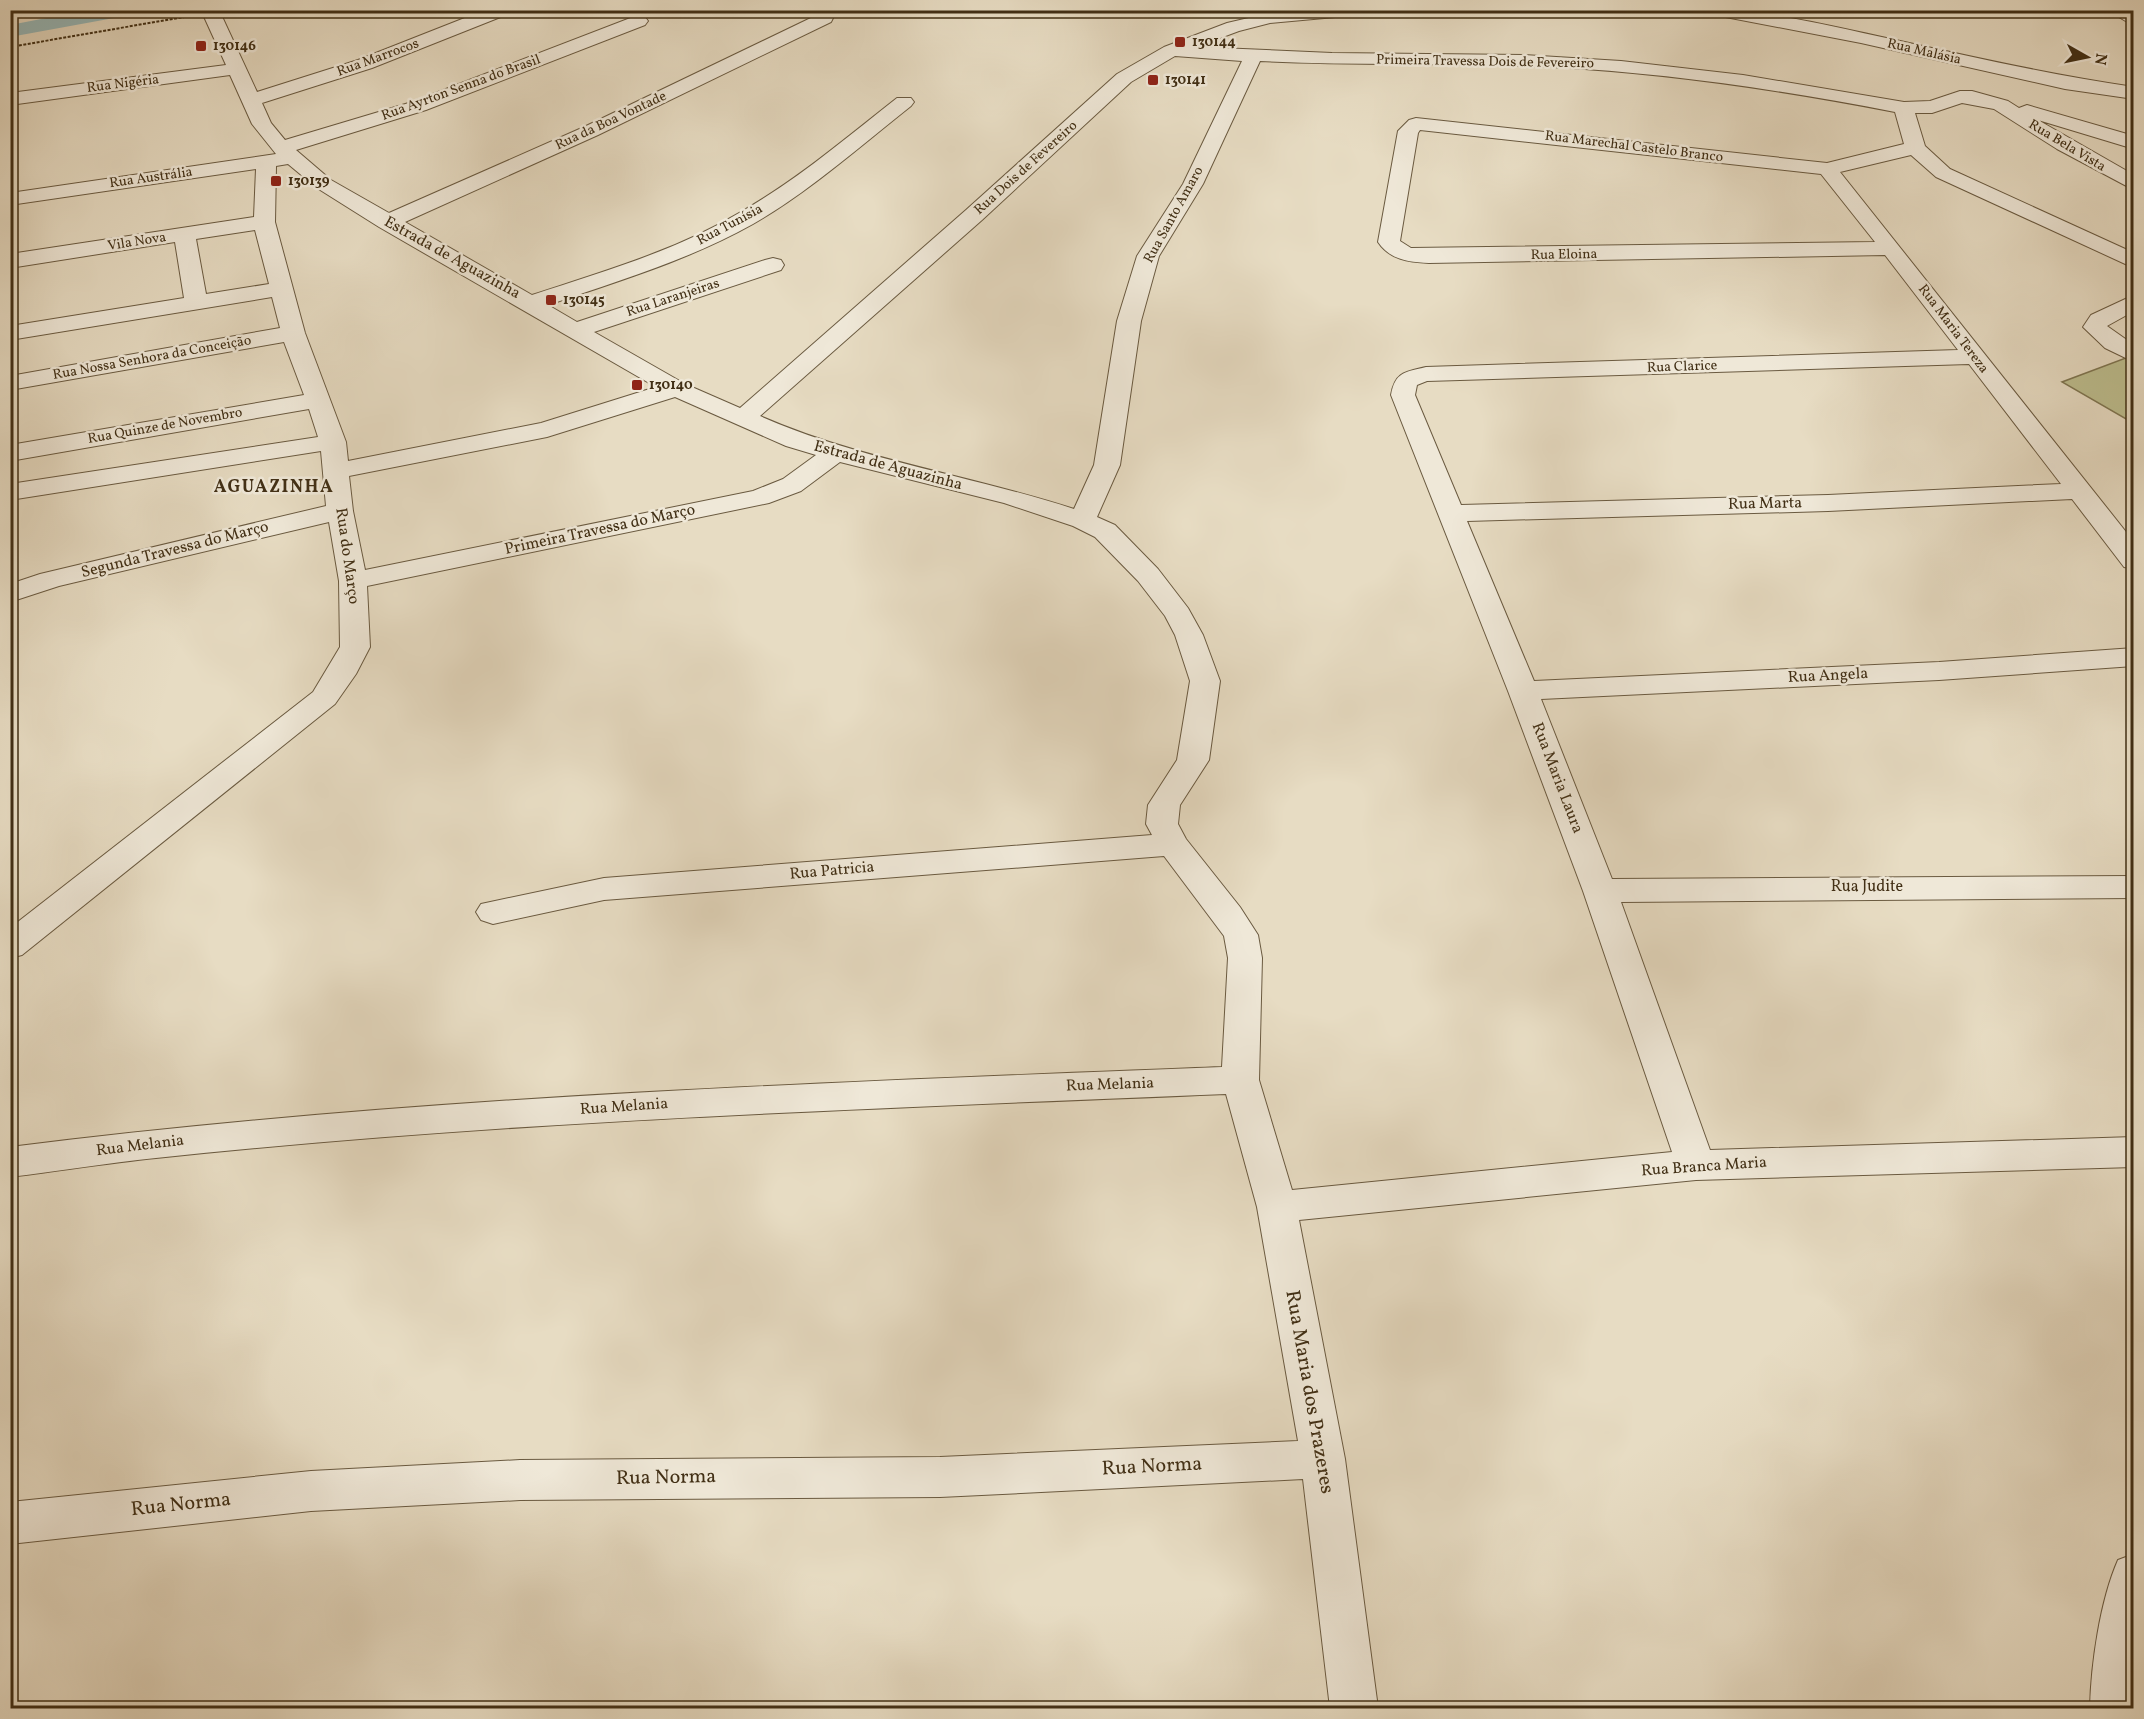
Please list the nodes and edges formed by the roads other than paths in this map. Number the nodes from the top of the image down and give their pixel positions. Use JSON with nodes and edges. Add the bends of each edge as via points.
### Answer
{"nodes":[{"id":1,"x":502,"y":10,"type":"edge"},
{"id":2,"x":828,"y":10,"type":"edge"},
{"id":3,"x":1357,"y":10,"type":"edge"},
{"id":4,"x":1715,"y":10,"type":"edge"},
{"id":5,"x":2115,"y":10,"type":"edge"},
{"id":6,"x":216,"y":11,"type":"edge"},
{"id":7,"x":1264,"y":14,"type":"edge"},
{"id":8,"x":639,"y":21,"type":"dead end"},
{"id":9,"x":2133,"y":21,"type":"edge"},
{"id":10,"x":1170,"y":51,"type":"junction"},
{"id":11,"x":1253,"y":56,"type":"junction"},
{"id":12,"x":236,"y":69,"type":"junction"},
{"id":13,"x":2098,"y":88,"type":"junction"},
{"id":14,"x":2133,"y":93,"type":"edge"},
{"id":15,"x":10,"y":99,"type":"edge"},
{"id":16,"x":252,"y":100,"type":"junction"},
{"id":17,"x":1952,"y":100,"type":"joint"},
{"id":18,"x":904,"y":102,"type":"dead end"},
{"id":19,"x":2001,"y":105,"type":"junction"},
{"id":20,"x":1904,"y":108,"type":"junction"},
{"id":21,"x":2073,"y":123,"type":"junction"},
{"id":22,"x":1440,"y":125,"type":"joint"},
{"id":23,"x":2133,"y":143,"type":"edge"},
{"id":24,"x":1914,"y":148,"type":"junction"},
{"id":25,"x":279,"y":155,"type":"junction"},
{"id":26,"x":1827,"y":170,"type":"junction"},
{"id":27,"x":2133,"y":184,"type":"edge"},
{"id":28,"x":10,"y":199,"type":"edge"},
{"id":29,"x":264,"y":222,"type":"junction"},
{"id":30,"x":387,"y":222,"type":"junction"},
{"id":31,"x":184,"y":234,"type":"junction"},
{"id":32,"x":1891,"y":248,"type":"junction"},
{"id":33,"x":10,"y":261,"type":"edge"},
{"id":34,"x":2133,"y":261,"type":"edge"},
{"id":35,"x":773,"y":265,"type":"dead end"},
{"id":36,"x":281,"y":289,"type":"junction"},
{"id":37,"x":2133,"y":302,"type":"edge"},
{"id":38,"x":196,"y":303,"type":"junction"},
{"id":39,"x":532,"y":303,"type":"junction"},
{"id":40,"x":573,"y":331,"type":"junction"},
{"id":41,"x":10,"y":333,"type":"edge"},
{"id":42,"x":293,"y":333,"type":"junction"},
{"id":43,"x":2133,"y":355,"type":"edge"},
{"id":44,"x":1974,"y":357,"type":"junction"},
{"id":45,"x":10,"y":383,"type":"edge"},
{"id":46,"x":676,"y":389,"type":"junction"},
{"id":47,"x":1403,"y":395,"type":"joint"},
{"id":48,"x":319,"y":400,"type":"junction"},
{"id":49,"x":743,"y":418,"type":"junction"},
{"id":50,"x":333,"y":442,"type":"junction"},
{"id":51,"x":10,"y":453,"type":"edge"},
{"id":52,"x":836,"y":453,"type":"junction"},
{"id":53,"x":336,"y":471,"type":"junction"},
{"id":54,"x":2079,"y":491,"type":"junction"},
{"id":55,"x":10,"y":492,"type":"edge"},
{"id":56,"x":340,"y":511,"type":"junction"},
{"id":57,"x":1451,"y":513,"type":"junction"},
{"id":58,"x":1082,"y":520,"type":"junction"},
{"id":59,"x":2133,"y":561,"type":"edge"},
{"id":60,"x":353,"y":581,"type":"junction"},
{"id":61,"x":10,"y":594,"type":"edge"},
{"id":62,"x":2133,"y":657,"type":"edge"},
{"id":63,"x":1523,"y":691,"type":"junction"},
{"id":64,"x":1173,"y":844,"type":"junction"},
{"id":65,"x":2133,"y":887,"type":"edge"},
{"id":66,"x":1600,"y":891,"type":"junction"},
{"id":67,"x":493,"y":912,"type":"dead end"},
{"id":68,"x":10,"y":946,"type":"edge"},
{"id":69,"x":1240,"y":1080,"type":"junction"},
{"id":70,"x":2133,"y":1152,"type":"edge"},
{"id":71,"x":10,"y":1162,"type":"edge"},
{"id":72,"x":1696,"y":1166,"type":"junction"},
{"id":73,"x":1277,"y":1207,"type":"junction"},
{"id":74,"x":1323,"y":1459,"type":"junction"},
{"id":75,"x":10,"y":1523,"type":"edge"},
{"id":76,"x":2133,"y":1575,"type":"edge"},
{"id":77,"x":1354,"y":1708,"type":"edge"},
{"id":78,"x":2114,"y":1708,"type":"edge"}],
"edges":[{"from":1,"to":16,"type":"street","name":"Rua Marrocos","via":[[365,64]]},
{"from":2,"to":30,"type":"street","name":"Rua da Boa Vontade","via":[[825,18],[612,122]]},
{"from":3,"to":7,"type":"street","name":"Rua Dois de Fevereiro"},
{"from":4,"to":13,"type":"street","name":"Rua Malásia"},
{"from":5,"to":9,"type":"street"},
{"from":6,"to":12,"type":"street","name":"Estrada de Aguazinha"},
{"from":7,"to":10,"type":"street","name":"Rua Dois de Fevereiro"},
{"from":8,"to":25,"type":"street","name":"Rua Ayrton Senna do Brasil","via":[[503,75]]},
{"from":10,"to":11,"type":"street","name":"Primeira Travessa Dois de Fevereiro"},
{"from":10,"to":49,"type":"street","name":"Rua Dois de Fevereiro","via":[[1124,78]]},
{"from":11,"to":20,"type":"street","name":"Primeira Travessa Dois de Fevereiro","via":[[1580,63],[1712,76]]},
{"from":11,"to":58,"type":"street","name":"Rua Santo Amaro","via":[[1193,184],[1148,256],[1129,321],[1107,465]]},
{"from":12,"to":15,"type":"street","name":"Rua Nigéria"},
{"from":12,"to":16,"type":"street","name":"Estrada de Aguazinha"},
{"from":13,"to":14,"type":"street","name":"Rua Malásia"},
{"from":13,"to":21,"type":"street"},
{"from":16,"to":25,"type":"street","name":"Estrada de Aguazinha"},
{"from":17,"to":19,"type":"street","name":"Rua Bela Vista","via":[[1972,97]]},
{"from":17,"to":20,"type":"street","name":"Primeira Travessa Dois de Fevereiro","via":[[1932,107]]},
{"from":18,"to":39,"type":"street","name":"Rua Tunísia","via":[[745,219],[668,256]]},
{"from":19,"to":21,"type":"street","name":"Rua Bela Vista"},
{"from":19,"to":27,"type":"street","name":"Rua Bela Vista"},
{"from":20,"to":24,"type":"street"},
{"from":21,"to":23,"type":"street","name":"Rua Bela Vista"},
{"from":22,"to":26,"type":"street","name":"Rua Marechal Castelo Branco"},
{"from":22,"to":32,"type":"street","name":"Rua Eloina","via":[[1416,124],[1408,130],[1389,242],[1406,255],[1489,257]]},
{"from":24,"to":26,"type":"street"},
{"from":24,"to":34,"type":"street","via":[[1943,173]]},
{"from":25,"to":28,"type":"street","name":"Rua Austrália"},
{"from":25,"to":29,"type":"street","name":"Rua do Março"},
{"from":25,"to":30,"type":"street","name":"Estrada de Aguazinha"},
{"from":26,"to":32,"type":"street","name":"Rua Maria Tereza"},
{"from":29,"to":31,"type":"street","name":"Vila Nova"},
{"from":29,"to":36,"type":"street","name":"Rua do Março"},
{"from":30,"to":39,"type":"street","name":"Estrada de Aguazinha"},
{"from":31,"to":33,"type":"street","name":"Vila Nova"},
{"from":31,"to":38,"type":"street"},
{"from":32,"to":44,"type":"street","name":"Rua Maria Tereza"},
{"from":35,"to":40,"type":"street","name":"Rua Laranjeiras"},
{"from":36,"to":38,"type":"street"},
{"from":36,"to":42,"type":"street","name":"Rua do Março"},
{"from":37,"to":43,"type":"street","via":[[2099,320],[2096,327]]},
{"from":38,"to":41,"type":"street"},
{"from":39,"to":40,"type":"street","name":"Estrada de Aguazinha"},
{"from":40,"to":46,"type":"street","name":"Estrada de Aguazinha"},
{"from":42,"to":45,"type":"street","name":"Rua Nossa Senhora da Conceição"},
{"from":42,"to":48,"type":"street","name":"Rua do Março"},
{"from":44,"to":47,"type":"street","name":"Rua Clarice","via":[[1426,374],[1405,383]]},
{"from":44,"to":54,"type":"street","name":"Rua Maria Tereza"},
{"from":46,"to":49,"type":"street","name":"Estrada de Aguazinha"},
{"from":46,"to":53,"type":"street","via":[[547,429]]},
{"from":47,"to":57,"type":"street","name":"Rua Maria Laura"},
{"from":48,"to":50,"type":"street","name":"Rua do Março"},
{"from":48,"to":51,"type":"street","name":"Rua Quinze de Novembro"},
{"from":49,"to":52,"type":"street","name":"Estrada de Aguazinha","via":[[795,441]]},
{"from":50,"to":53,"type":"street","name":"Rua do Março"},
{"from":50,"to":55,"type":"street"},
{"from":52,"to":58,"type":"street","name":"Estrada de Aguazinha","via":[[1012,497]]},
{"from":52,"to":60,"type":"street","name":"Primeira Travessa do Março","via":[[792,485],[760,497]]},
{"from":53,"to":56,"type":"street","name":"Rua do Março"},
{"from":54,"to":57,"type":"street","name":"Rua Marta","via":[[1828,503]]},
{"from":54,"to":59,"type":"street","name":"Rua Maria Tereza"},
{"from":56,"to":60,"type":"street","name":"Rua do Março"},
{"from":56,"to":61,"type":"street","name":"Segunda Travessa do Março","via":[[50,580]]},
{"from":57,"to":63,"type":"street","name":"Rua Maria Laura"},
{"from":58,"to":64,"type":"street","name":"Estrada de Aguazinha","via":[[1106,531],[1178,614],[1205,681],[1193,760],[1164,805],[1162,824]]},
{"from":60,"to":68,"type":"street","name":"Rua do Março","via":[[355,647],[324,698]]},
{"from":62,"to":63,"type":"street","name":"Rua Angela","via":[[1939,671]]},
{"from":63,"to":66,"type":"street","name":"Rua Maria Laura"},
{"from":64,"to":67,"type":"street","name":"Rua Patricia","via":[[604,889]]},
{"from":64,"to":69,"type":"street","name":"Estrada de Aguazinha","via":[[1240,935],[1245,958]]},
{"from":65,"to":66,"type":"street","name":"Rua Judite"},
{"from":66,"to":72,"type":"street","name":"Rua Maria Laura"},
{"from":69,"to":71,"type":"street","name":"Rua Melania","via":[[710,1102],[374,1124],[173,1141]]},
{"from":69,"to":73,"type":"street","name":"Rua Maria dos Prazeres"},
{"from":70,"to":72,"type":"street","name":"Rua Branca Maria"},
{"from":72,"to":73,"type":"street","name":"Rua Branca Maria"},
{"from":73,"to":74,"type":"street","name":"Rua Maria dos Prazeres"},
{"from":74,"to":75,"type":"street","name":"Rua Norma","via":[[940,1477],[520,1480],[311,1491]]},
{"from":74,"to":77,"type":"street","name":"Rua Maria dos Prazeres"},
{"from":76,"to":78,"type":"street","via":[[2117,1658]]}]}
